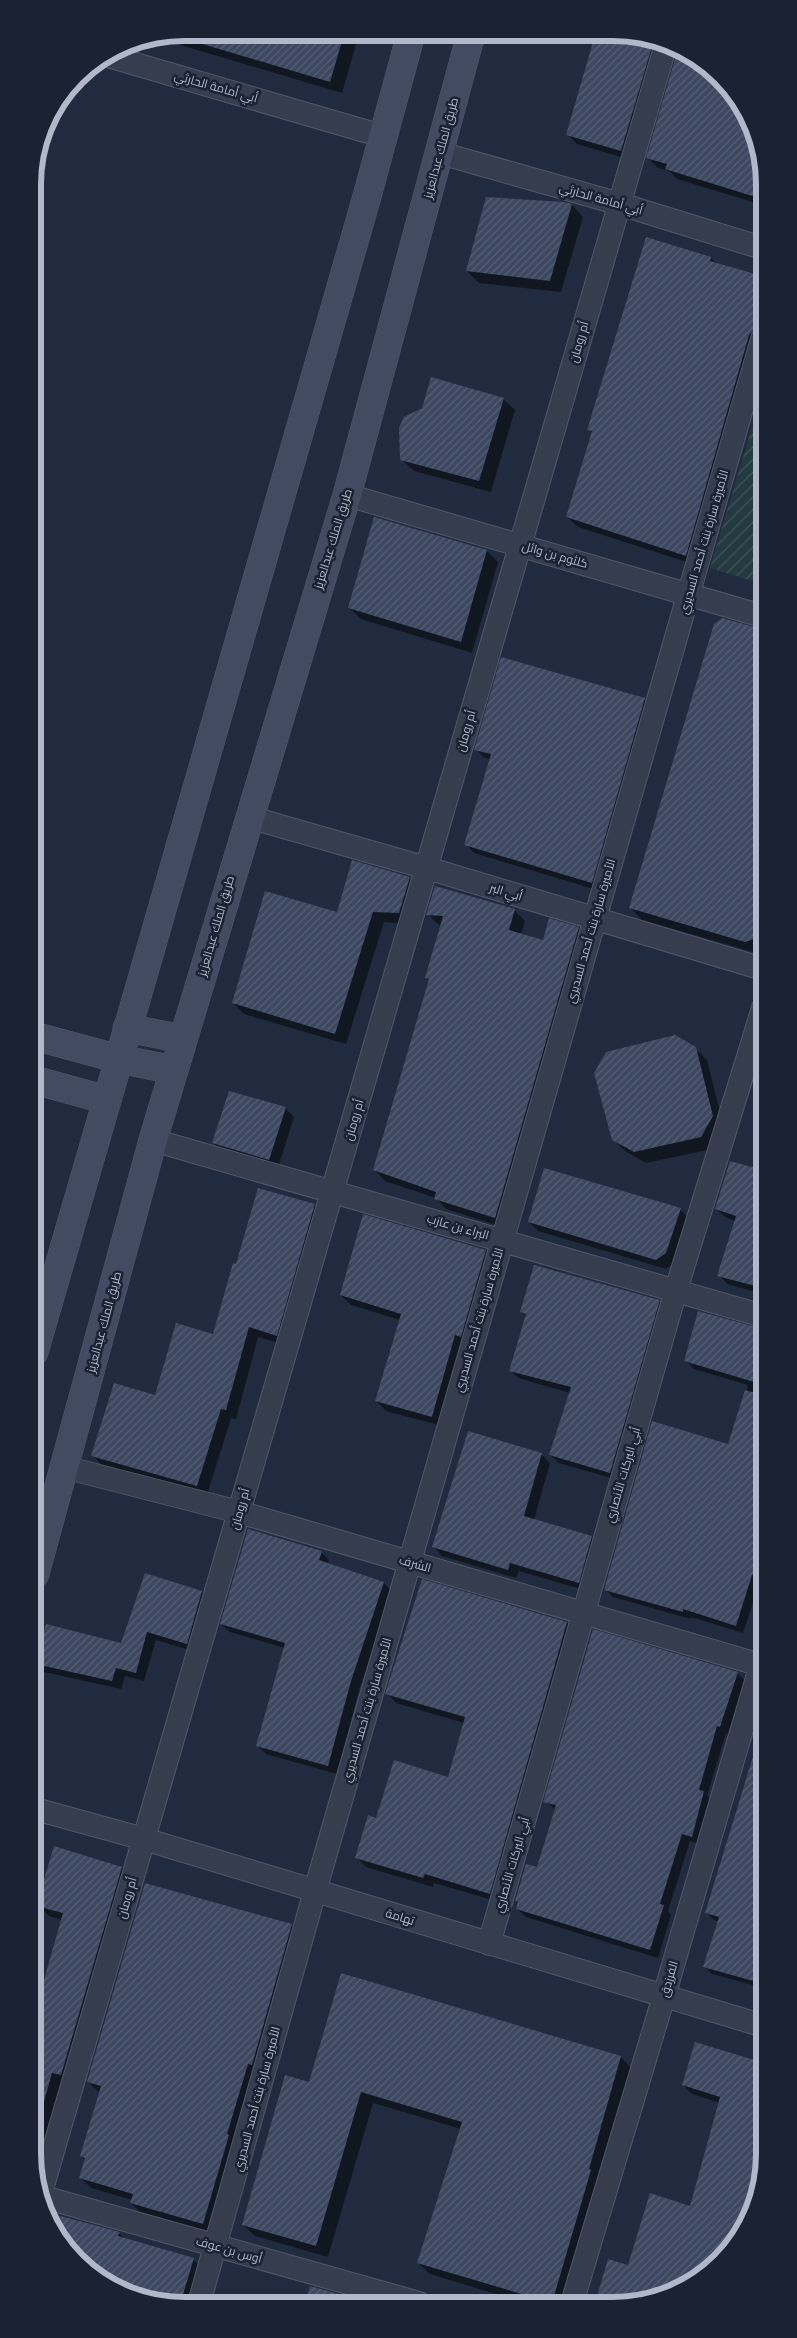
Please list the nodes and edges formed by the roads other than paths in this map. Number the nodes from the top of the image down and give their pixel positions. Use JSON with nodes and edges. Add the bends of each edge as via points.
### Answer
{"nodes":[{"id":1,"x":409,"y":41,"type":"edge"},
{"id":2,"x":469,"y":41,"type":"edge"},
{"id":3,"x":664,"y":51,"type":"edge"},
{"id":4,"x":116,"y":58,"type":"edge"},
{"id":5,"x":382,"y":136,"type":"junction"},
{"id":6,"x":440,"y":153,"type":"junction"},
{"id":7,"x":620,"y":204,"type":"junction"},
{"id":8,"x":756,"y":246,"type":"edge"},
{"id":9,"x":756,"y":360,"type":"edge"},
{"id":10,"x":347,"y":495,"type":"junction"},
{"id":11,"x":520,"y":545,"type":"junction"},
{"id":12,"x":689,"y":594,"type":"junction"},
{"id":13,"x":756,"y":614,"type":"edge"},
{"id":14,"x":249,"y":817,"type":"junction"},
{"id":15,"x":427,"y":868,"type":"junction"},
{"id":16,"x":595,"y":919,"type":"junction"},
{"id":17,"x":756,"y":967,"type":"edge"},
{"id":18,"x":127,"y":1028,"type":"junction"},
{"id":19,"x":756,"y":1032,"type":"edge"},
{"id":20,"x":42,"y":1038,"type":"edge"},
{"id":21,"x":183,"y":1039,"type":"junction"},
{"id":22,"x":119,"y":1059,"type":"junction"},
{"id":23,"x":174,"y":1070,"type":"junction"},
{"id":24,"x":42,"y":1082,"type":"edge"},
{"id":25,"x":107,"y":1100,"type":"junction"},
{"id":26,"x":153,"y":1140,"type":"junction"},
{"id":27,"x":333,"y":1191,"type":"junction"},
{"id":28,"x":502,"y":1240,"type":"junction"},
{"id":29,"x":676,"y":1290,"type":"junction"},
{"id":30,"x":755,"y":1314,"type":"edge"},
{"id":31,"x":41,"y":1326,"type":"edge"},
{"id":32,"x":64,"y":1467,"type":"junction"},
{"id":33,"x":239,"y":1512,"type":"junction"},
{"id":34,"x":41,"y":1551,"type":"edge"},
{"id":35,"x":409,"y":1563,"type":"junction"},
{"id":36,"x":584,"y":1613,"type":"junction"},
{"id":37,"x":755,"y":1659,"type":"edge"},
{"id":38,"x":755,"y":1684,"type":"edge"},
{"id":39,"x":41,"y":1811,"type":"edge"},
{"id":40,"x":144,"y":1839,"type":"junction"},
{"id":41,"x":315,"y":1891,"type":"junction"},
{"id":42,"x":489,"y":1944,"type":"junction"},
{"id":43,"x":664,"y":1996,"type":"junction"},
{"id":44,"x":755,"y":2023,"type":"edge"},
{"id":45,"x":44,"y":2182,"type":"edge"},
{"id":46,"x":49,"y":2198,"type":"edge"},
{"id":47,"x":216,"y":2246,"type":"junction"},
{"id":48,"x":201,"y":2297,"type":"edge"},
{"id":49,"x":398,"y":2297,"type":"edge"},
{"id":50,"x":574,"y":2297,"type":"edge"}],
"edges":[{"from":1,"to":5,"type":"main road"},
{"from":2,"to":6,"type":"main road","name":"طريق الملك عبدالعزيز"},
{"from":3,"to":7,"type":"street","name":"أم رومان"},
{"from":4,"to":5,"type":"street","name":"أبي أمامة الحارثي"},
{"from":5,"to":18,"type":"main road"},
{"from":6,"to":7,"type":"street","name":"أبي أمامة الحارثي"},
{"from":6,"to":10,"type":"main road","name":"طريق الملك عبدالعزيز"},
{"from":7,"to":8,"type":"street","name":"أبي أمامة الحارثي"},
{"from":7,"to":11,"type":"street","name":"أم رومان"},
{"from":9,"to":12,"type":"street","name":"الأميرة سارة بنت أحمد السديري"},
{"from":10,"to":11,"type":"street","name":"كلثوم بن وائل"},
{"from":10,"to":14,"type":"main road","name":"طريق الملك عبدالعزيز"},
{"from":11,"to":12,"type":"street","name":"كلثوم بن وائل"},
{"from":11,"to":15,"type":"street","name":"أم رومان"},
{"from":12,"to":13,"type":"street","name":"كلثوم بن وائل"},
{"from":12,"to":16,"type":"street","name":"الأميرة سارة بنت أحمد السديري"},
{"from":14,"to":15,"type":"street","name":"أبي البر"},
{"from":14,"to":21,"type":"main road","name":"طريق الملك عبدالعزيز"},
{"from":15,"to":16,"type":"street","name":"أبي البر"},
{"from":15,"to":27,"type":"street","name":"أم رومان"},
{"from":16,"to":17,"type":"street","name":"أبي البر"},
{"from":16,"to":28,"type":"street","name":"الأميرة سارة بنت أحمد السديري"},
{"from":18,"to":21,"type":"main road"},
{"from":18,"to":22,"type":"main road"},
{"from":19,"to":29,"type":"street","name":"أبي البركات الأنصاري"},
{"from":20,"to":22,"type":"main road"},
{"from":21,"to":23,"type":"main road","name":"طريق الملك عبدالعزيز"},
{"from":22,"to":23,"type":"main road"},
{"from":22,"to":25,"type":"main road"},
{"from":23,"to":26,"type":"main road","name":"طريق الملك عبدالعزيز"},
{"from":24,"to":25,"type":"main road"},
{"from":25,"to":31,"type":"main road"},
{"from":26,"to":27,"type":"street","name":"البراء بن عازب"},
{"from":26,"to":32,"type":"main road","name":"طريق الملك عبدالعزيز"},
{"from":27,"to":28,"type":"street","name":"البراء بن عازب"},
{"from":27,"to":33,"type":"street","name":"أم رومان"},
{"from":28,"to":29,"type":"street","name":"البراء بن عازب"},
{"from":28,"to":35,"type":"street","name":"الأميرة سارة بنت أحمد السديري"},
{"from":29,"to":30,"type":"street","name":"البراء بن عازب"},
{"from":29,"to":36,"type":"street","name":"أبي البركات الأنصاري"},
{"from":32,"to":33,"type":"street","name":"الشرف"},
{"from":32,"to":34,"type":"main road","name":"طريق الملك عبدالعزيز"},
{"from":33,"to":35,"type":"street","name":"الشرف"},
{"from":33,"to":40,"type":"street","name":"أم رومان"},
{"from":35,"to":36,"type":"street","name":"الشرف"},
{"from":35,"to":41,"type":"street","name":"الأميرة سارة بنت أحمد السديري"},
{"from":36,"to":37,"type":"street","name":"الشرف"},
{"from":36,"to":42,"type":"street","name":"أبي البركات الأنصاري"},
{"from":38,"to":43,"type":"street","name":"الفرزدق"},
{"from":39,"to":40,"type":"street","name":"تهامة"},
{"from":40,"to":41,"type":"street","name":"تهامة"},
{"from":40,"to":45,"type":"street","name":"أم رومان"},
{"from":41,"to":42,"type":"street","name":"تهامة"},
{"from":41,"to":47,"type":"street","name":"الأميرة سارة بنت أحمد السديري"},
{"from":42,"to":43,"type":"street","name":"تهامة"},
{"from":43,"to":44,"type":"street","name":"تهامة"},
{"from":43,"to":50,"type":"street","name":"الفرزدق"},
{"from":46,"to":47,"type":"street","name":"أوس بن عوف"},
{"from":47,"to":48,"type":"street","name":"الأميرة سارة بنت أحمد السديري"},
{"from":47,"to":49,"type":"street","name":"أوس بن عوف"}]}
